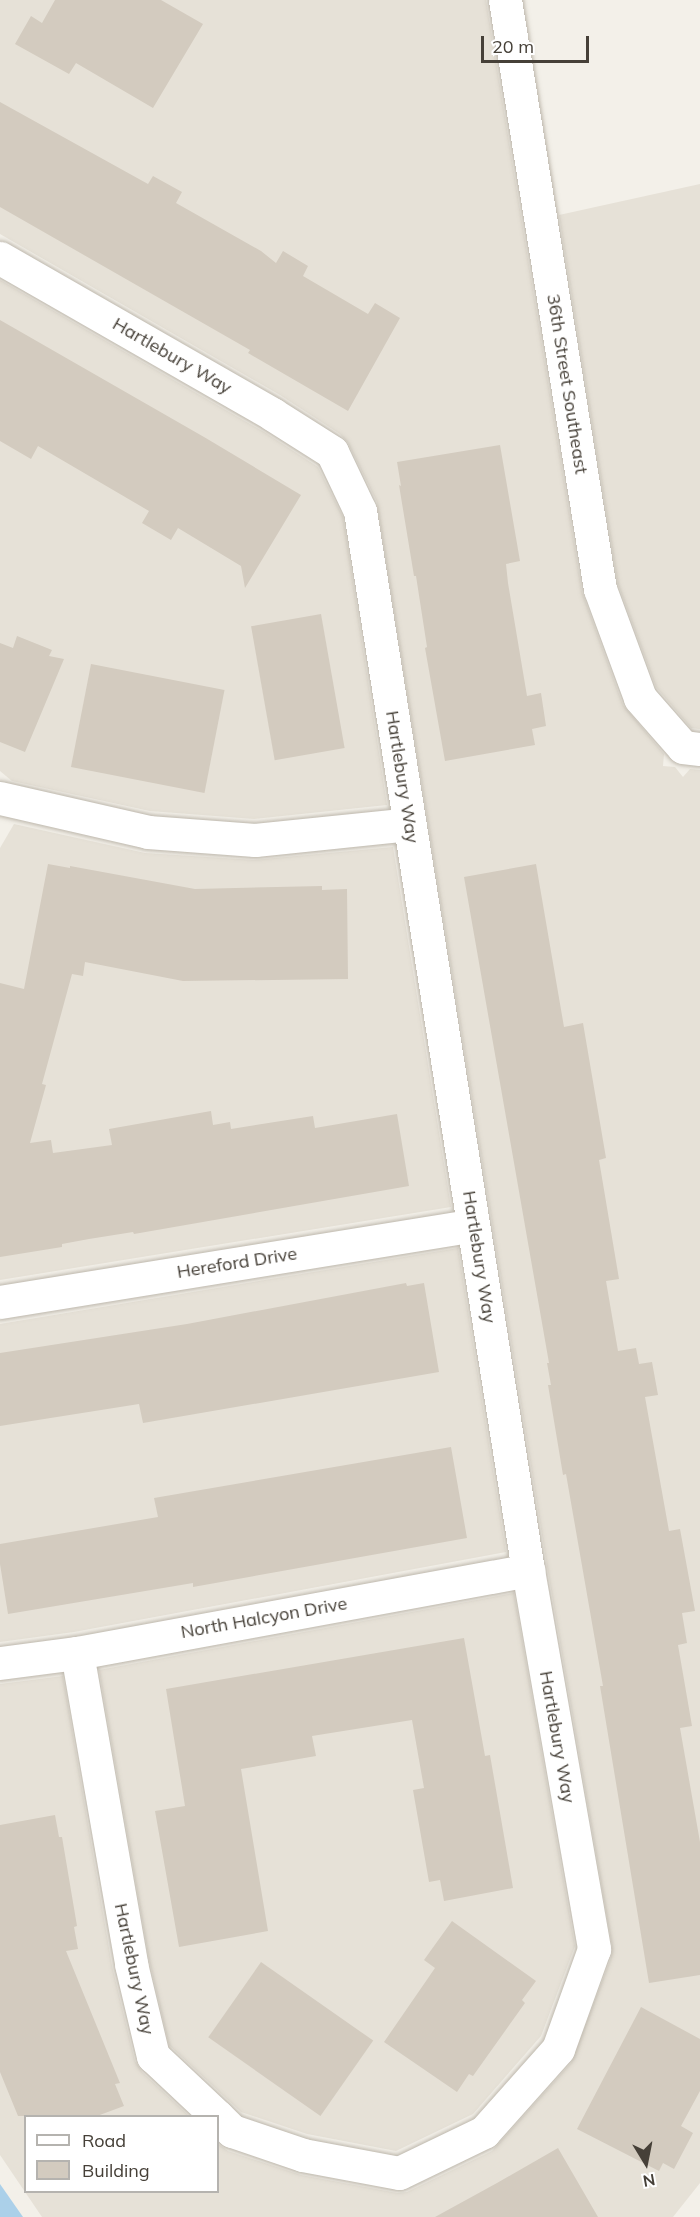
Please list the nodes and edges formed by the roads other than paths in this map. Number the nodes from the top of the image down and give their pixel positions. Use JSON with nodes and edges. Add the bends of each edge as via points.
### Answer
{"nodes":[{"id":1,"x":505,"y":0,"type":"edge"},
{"id":2,"x":0,"y":258,"type":"edge"},
{"id":3,"x":692,"y":748,"type":"edge"},
{"id":4,"x":2,"y":803,"type":"edge"},
{"id":5,"x":409,"y":824,"type":"junction"},
{"id":6,"x":473,"y":1225,"type":"junction"},
{"id":7,"x":0,"y":1302,"type":"edge"},
{"id":8,"x":528,"y":1569,"type":"junction"},
{"id":9,"x":77,"y":1653,"type":"junction"},
{"id":10,"x":0,"y":1663,"type":"edge"},
{"id":11,"x":215,"y":2115,"type":"edge"},
{"id":12,"x":219,"y":2119,"type":"edge"}],
"edges":[{"from":1,"to":3,"type":"street","name":"36th Street Southeast","via":[[600,590],[640,698]]},
{"from":2,"to":5,"type":"street","name":"Hartlebury Way","via":[[332,452],[360,511]]},
{"from":4,"to":5,"type":"street","via":[[148,832],[255,840]]},
{"from":5,"to":6,"type":"street","name":"Hartlebury Way"},
{"from":6,"to":7,"type":"street","name":"Hereford Drive"},
{"from":6,"to":8,"type":"street","name":"Hartlebury Way"},
{"from":8,"to":9,"type":"street","name":"North Halcyon Drive"},
{"from":8,"to":12,"type":"street","name":"Hartlebury Way","via":[[594,1949],[558,2049],[484,2132],[399,2173],[303,2155],[232,2131]]},
{"from":9,"to":10,"type":"street","name":"North Halcyon Drive"},
{"from":9,"to":11,"type":"street","name":"Hartlebury Way","via":[[130,1964],[153,2056]]}]}
